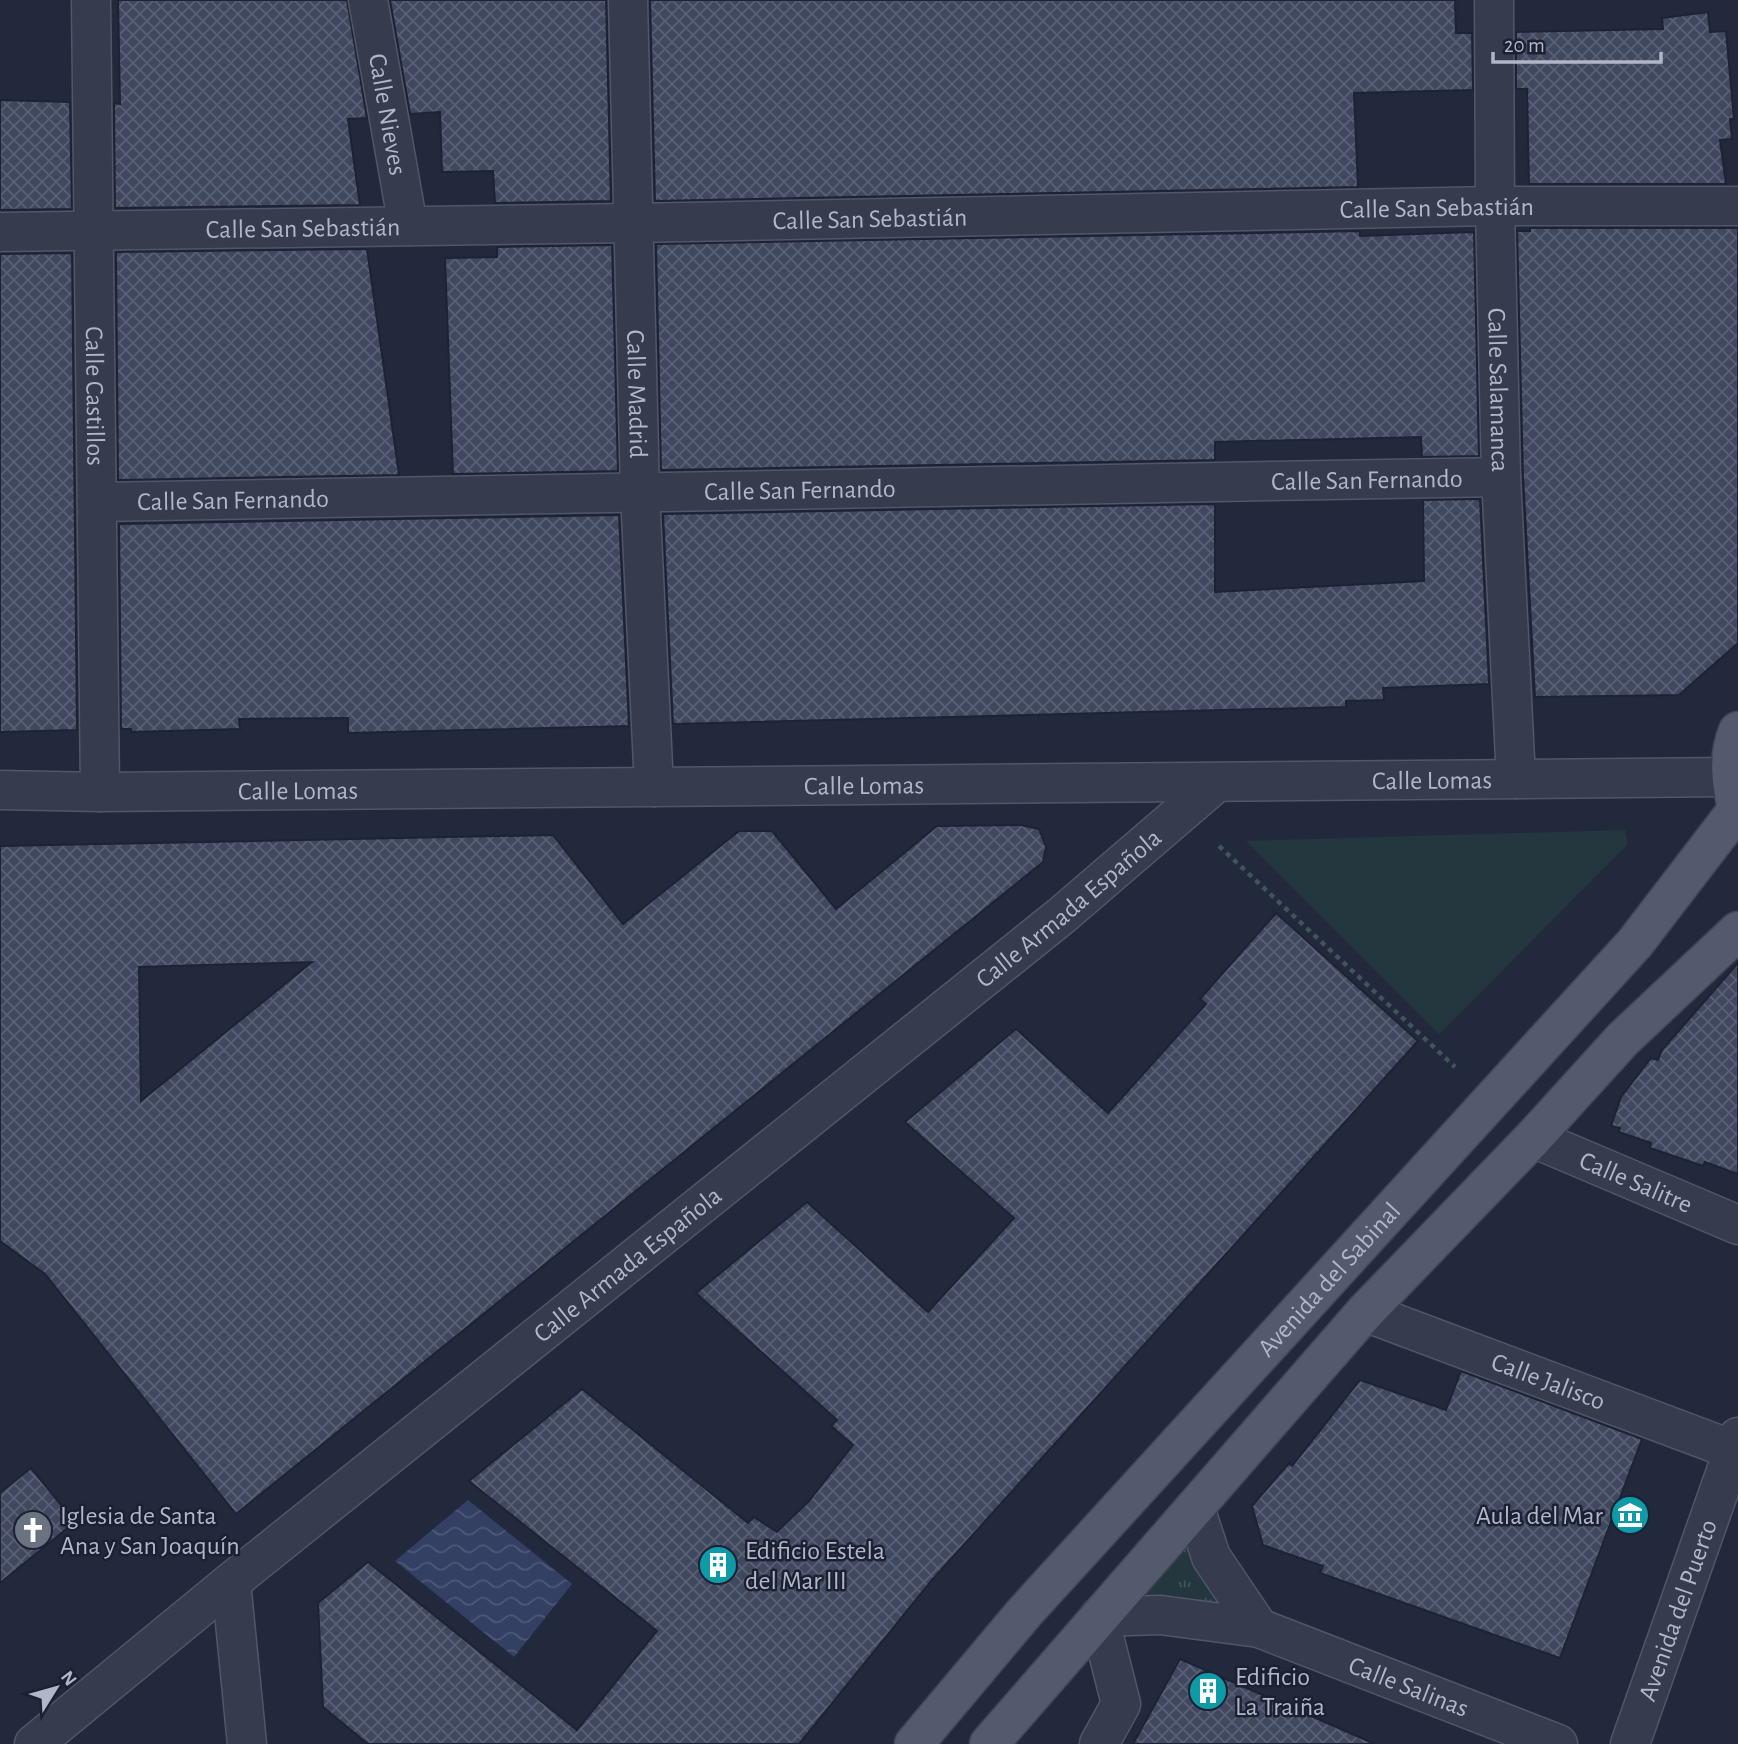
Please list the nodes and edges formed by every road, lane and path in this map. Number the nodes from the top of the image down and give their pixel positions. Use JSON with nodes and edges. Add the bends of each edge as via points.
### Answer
{"nodes":[{"id":1,"x":91,"y":0,"type":"edge"},
{"id":2,"x":368,"y":0,"type":"edge"},
{"id":3,"x":628,"y":0,"type":"edge"},
{"id":4,"x":1494,"y":0,"type":"edge"},
{"id":5,"x":1495,"y":206,"type":"junction"},
{"id":6,"x":1738,"y":206,"type":"edge"},
{"id":7,"x":632,"y":223,"type":"junction"},
{"id":8,"x":408,"y":226,"type":"junction"},
{"id":9,"x":93,"y":231,"type":"junction"},
{"id":10,"x":0,"y":232,"type":"edge"},
{"id":11,"x":1501,"y":477,"type":"junction"},
{"id":12,"x":640,"y":492,"type":"junction"},
{"id":13,"x":98,"y":502,"type":"junction"},
{"id":14,"x":1738,"y":731,"type":"edge"},
{"id":15,"x":1516,"y":779,"type":"junction"},
{"id":16,"x":1217,"y":782,"type":"junction"},
{"id":17,"x":654,"y":787,"type":"junction"},
{"id":18,"x":0,"y":790,"type":"edge"},
{"id":19,"x":100,"y":792,"type":"junction"},
{"id":20,"x":1735,"y":800,"type":"edge"},
{"id":21,"x":1183,"y":811,"type":"junction"},
{"id":22,"x":1738,"y":932,"type":"edge"},
{"id":23,"x":1491,"y":1101,"type":"junction"},
{"id":24,"x":1533,"y":1138,"type":"junction"},
{"id":25,"x":1738,"y":1226,"type":"edge"},
{"id":26,"x":1365,"y":1312,"type":"junction"},
{"id":27,"x":1735,"y":1443,"type":"edge"},
{"id":28,"x":1195,"y":1508,"type":"junction"},
{"id":29,"x":230,"y":1581,"type":"junction"},
{"id":30,"x":1099,"y":1617,"type":"junction"},
{"id":31,"x":1259,"y":1628,"type":"junction"},
{"id":32,"x":34,"y":1744,"type":"edge"},
{"id":33,"x":247,"y":1744,"type":"edge"},
{"id":34,"x":914,"y":1744,"type":"edge"},
{"id":35,"x":989,"y":1744,"type":"edge"},
{"id":36,"x":1099,"y":1744,"type":"edge"},
{"id":37,"x":1558,"y":1744,"type":"edge"},
{"id":38,"x":1630,"y":1744,"type":"edge"}],
"edges":[{"from":1,"to":9,"type":"street","name":"Calle Castillos"},
{"from":2,"to":8,"type":"street","name":"Calle Nieves"},
{"from":3,"to":7,"type":"street","name":"Calle Madrid"},
{"from":4,"to":5,"type":"street","name":"Calle Salamanca"},
{"from":5,"to":6,"type":"street","name":"Calle San Sebastián"},
{"from":5,"to":7,"type":"street","name":"Calle San Sebastián"},
{"from":5,"to":11,"type":"street","name":"Calle Salamanca"},
{"from":7,"to":8,"type":"street","name":"Calle San Sebastián"},
{"from":7,"to":12,"type":"street","name":"Calle Madrid"},
{"from":8,"to":9,"type":"street","name":"Calle San Sebastián"},
{"from":9,"to":10,"type":"street","name":"Calle San Sebastián"},
{"from":9,"to":13,"type":"street","name":"Calle Castillos"},
{"from":11,"to":12,"type":"street","name":"Calle San Fernando"},
{"from":11,"to":15,"type":"street","name":"Calle Salamanca"},
{"from":12,"to":13,"type":"street","name":"Calle San Fernando"},
{"from":12,"to":17,"type":"street","name":"Calle Madrid"},
{"from":13,"to":19,"type":"street","name":"Calle Castillos"},
{"from":14,"to":20,"type":"main road","via":[[1734,740]]},
{"from":15,"to":16,"type":"street","name":"Calle Lomas"},
{"from":15,"to":20,"type":"street","name":"Calle Lomas"},
{"from":16,"to":17,"type":"street","name":"Calle Lomas"},
{"from":16,"to":21,"type":"street","name":"Calle Armada Española"},
{"from":17,"to":19,"type":"street","name":"Calle Lomas"},
{"from":18,"to":19,"type":"street","name":"Calle Lomas"},
{"from":20,"to":23,"type":"main road","name":"Avenida del Sabinal","via":[[1634,943]]},
{"from":21,"to":23,"type":"path"},
{"from":21,"to":29,"type":"street","name":"Calle Armada Española","via":[[1061,916]]},
{"from":22,"to":24,"type":"main road","name":"Avenida del Sabinal","via":[[1623,1040]]},
{"from":23,"to":34,"type":"main road","name":"Avenida del Sabinal","via":[[1024,1613]]},
{"from":24,"to":25,"type":"street","name":"Calle Salitre"},
{"from":24,"to":26,"type":"main road","name":"Avenida del Sabinal"},
{"from":26,"to":27,"type":"street","name":"Calle Jalisco"},
{"from":26,"to":28,"type":"main road","name":"Avenida del Sabinal"},
{"from":27,"to":38,"type":"street","name":"Avenida del Puerto"},
{"from":28,"to":30,"type":"main road","name":"Avenida del Sabinal"},
{"from":28,"to":31,"type":"street","via":[[1211,1557]]},
{"from":29,"to":32,"type":"street","name":"Calle Armada Española"},
{"from":29,"to":33,"type":"street"},
{"from":30,"to":31,"type":"street","name":"Calle Salinas","via":[[1160,1615]]},
{"from":30,"to":35,"type":"main road","name":"Avenida del Sabinal"},
{"from":30,"to":36,"type":"street","via":[[1121,1704]]},
{"from":31,"to":37,"type":"street","name":"Calle Salinas"}]}
